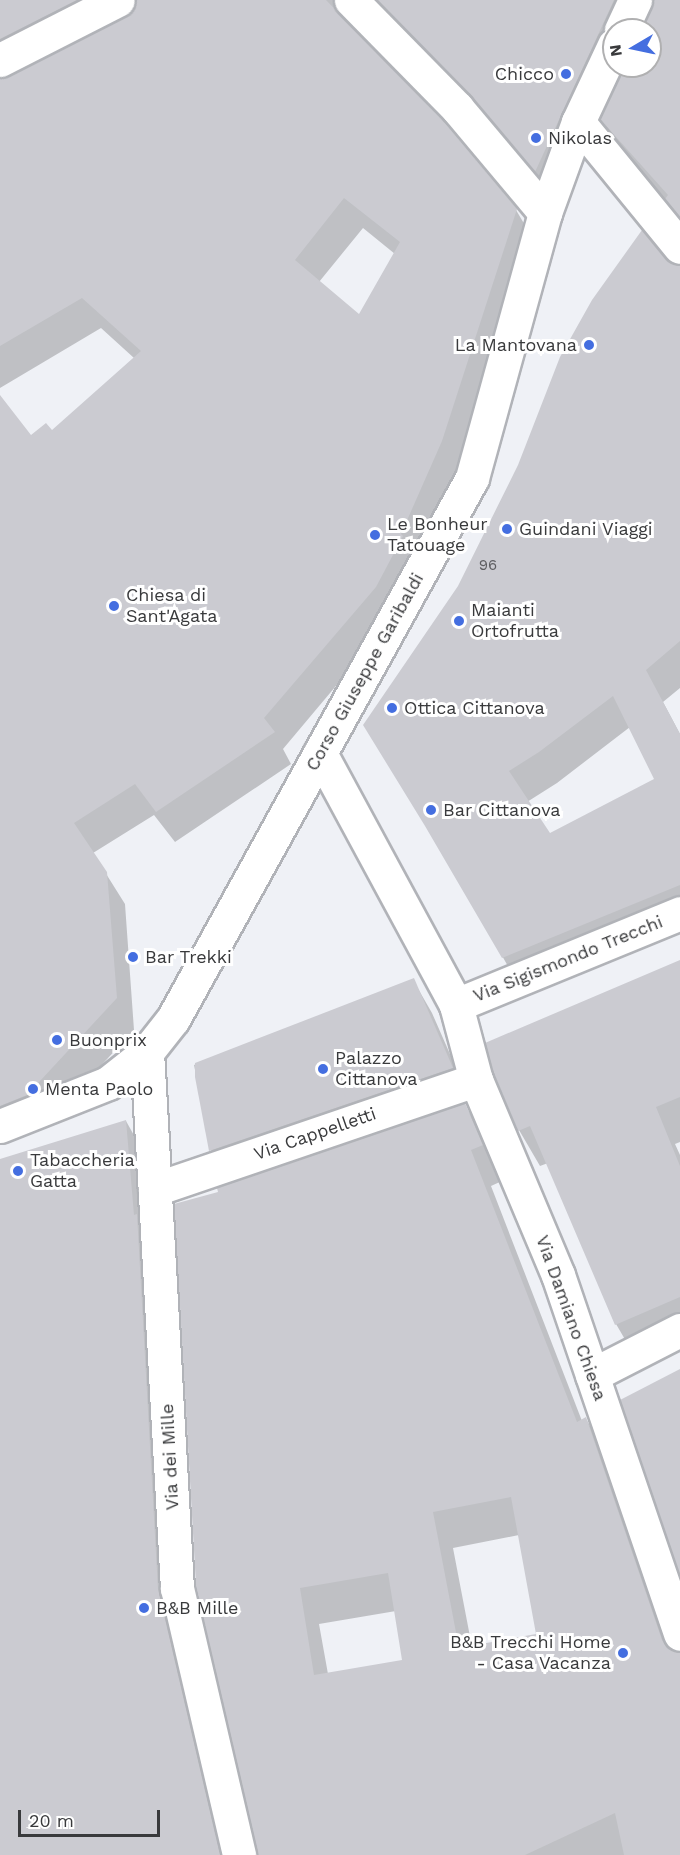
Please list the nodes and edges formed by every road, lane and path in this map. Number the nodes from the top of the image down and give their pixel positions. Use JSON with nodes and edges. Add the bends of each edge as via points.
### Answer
{"nodes":[{"id":1,"x":118,"y":0,"type":"edge"},
{"id":2,"x":351,"y":0,"type":"edge"},
{"id":3,"x":635,"y":0,"type":"edge"},
{"id":4,"x":627,"y":18,"type":"edge"},
{"id":5,"x":0,"y":60,"type":"edge"},
{"id":6,"x":602,"y":71,"type":"edge"},
{"id":7,"x":578,"y":122,"type":"junction"},
{"id":8,"x":545,"y":213,"type":"junction"},
{"id":9,"x":680,"y":247,"type":"edge"},
{"id":10,"x":320,"y":753,"type":"junction"},
{"id":11,"x":680,"y":913,"type":"edge"},
{"id":12,"x":456,"y":1005,"type":"junction"},
{"id":13,"x":147,"y":1052,"type":"junction"},
{"id":14,"x":476,"y":1080,"type":"junction"},
{"id":15,"x":0,"y":1126,"type":"edge"},
{"id":16,"x":155,"y":1189,"type":"junction"},
{"id":17,"x":680,"y":1330,"type":"edge"},
{"id":18,"x":592,"y":1375,"type":"junction"},
{"id":19,"x":680,"y":1634,"type":"edge"},
{"id":20,"x":239,"y":1855,"type":"edge"}],
"edges":[{"from":1,"to":5,"type":"street"},
{"from":2,"to":8,"type":"street","via":[[458,108]]},
{"from":3,"to":4,"type":"street"},
{"from":6,"to":7,"type":"street","name":"Corso Giuseppe Garibaldi"},
{"from":7,"to":8,"type":"street","name":"Corso Giuseppe Garibaldi"},
{"from":7,"to":9,"type":"street"},
{"from":8,"to":10,"type":"street","name":"Corso Giuseppe Garibaldi","via":[[472,478]]},
{"from":10,"to":12,"type":"street","name":"Via Damiano Chiesa"},
{"from":10,"to":13,"type":"street","name":"Corso Giuseppe Garibaldi","via":[[173,1019]]},
{"from":11,"to":12,"type":"street","name":"Via Sigismondo Trecchi"},
{"from":12,"to":14,"type":"street","name":"Via Damiano Chiesa"},
{"from":13,"to":15,"type":"street","name":"Corso Giuseppe Garibaldi","via":[[108,1083]]},
{"from":13,"to":16,"type":"street","name":"Via dei Mille"},
{"from":14,"to":16,"type":"street","name":"Via Cappelletti"},
{"from":14,"to":18,"type":"street","name":"Via Damiano Chiesa","via":[[558,1275]]},
{"from":16,"to":20,"type":"street","name":"Via dei Mille","via":[[177,1588]]},
{"from":17,"to":18,"type":"street"},
{"from":18,"to":19,"type":"street","name":"Via Damiano Chiesa"}]}
